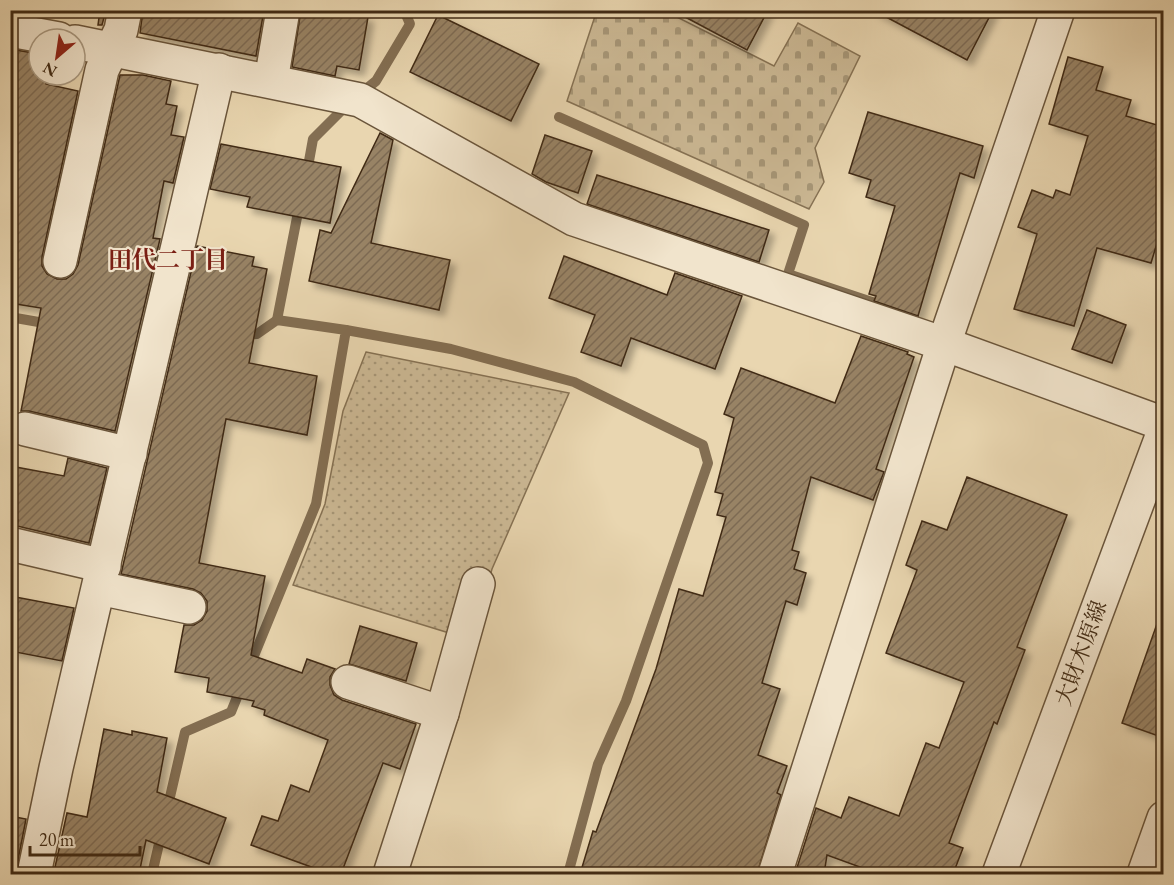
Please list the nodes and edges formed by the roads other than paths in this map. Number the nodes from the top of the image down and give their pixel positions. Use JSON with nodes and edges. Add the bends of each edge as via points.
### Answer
{"nodes":[{"id":1,"x":125,"y":10,"type":"edge"},
{"id":2,"x":283,"y":10,"type":"edge"},
{"id":3,"x":1058,"y":10,"type":"edge"},
{"id":4,"x":10,"y":30,"type":"edge"},
{"id":5,"x":27,"y":33,"type":"edge"},
{"id":6,"x":87,"y":44,"type":"edge"},
{"id":7,"x":112,"y":49,"type":"junction"},
{"id":8,"x":219,"y":70,"type":"junction"},
{"id":9,"x":271,"y":81,"type":"junction"},
{"id":10,"x":60,"y":261,"type":"dead end"},
{"id":11,"x":945,"y":344,"type":"junction"},
{"id":12,"x":1164,"y":424,"type":"edge"},
{"id":13,"x":25,"y":429,"type":"dead end"},
{"id":14,"x":1164,"y":431,"type":"edge"},
{"id":15,"x":130,"y":454,"type":"junction"},
{"id":16,"x":10,"y":544,"type":"edge"},
{"id":17,"x":102,"y":577,"type":"junction"},
{"id":18,"x":478,"y":585,"type":"dead end"},
{"id":19,"x":189,"y":608,"type":"dead end"},
{"id":20,"x":348,"y":682,"type":"dead end"},
{"id":21,"x":442,"y":713,"type":"junction"},
{"id":22,"x":1164,"y":818,"type":"edge"},
{"id":23,"x":34,"y":874,"type":"edge"},
{"id":24,"x":390,"y":874,"type":"edge"},
{"id":25,"x":775,"y":874,"type":"edge"},
{"id":26,"x":999,"y":874,"type":"edge"},
{"id":27,"x":1144,"y":874,"type":"edge"}],
"edges":[{"from":1,"to":7,"type":"street"},
{"from":2,"to":9,"type":"street"},
{"from":3,"to":11,"type":"street"},
{"from":4,"to":5,"type":"street"},
{"from":6,"to":7,"type":"street"},
{"from":7,"to":8,"type":"street"},
{"from":7,"to":10,"type":"street","via":[[102,70]]},
{"from":8,"to":9,"type":"street"},
{"from":8,"to":15,"type":"street"},
{"from":9,"to":11,"type":"street","via":[[351,98],[574,219]]},
{"from":11,"to":12,"type":"street"},
{"from":11,"to":25,"type":"street"},
{"from":13,"to":15,"type":"street"},
{"from":14,"to":26,"type":"street","name":"大財木原線"},
{"from":15,"to":17,"type":"street"},
{"from":16,"to":17,"type":"street"},
{"from":17,"to":19,"type":"street"},
{"from":17,"to":23,"type":"street"},
{"from":18,"to":21,"type":"street"},
{"from":20,"to":21,"type":"street"},
{"from":21,"to":24,"type":"street"},
{"from":22,"to":27,"type":"street"}]}
